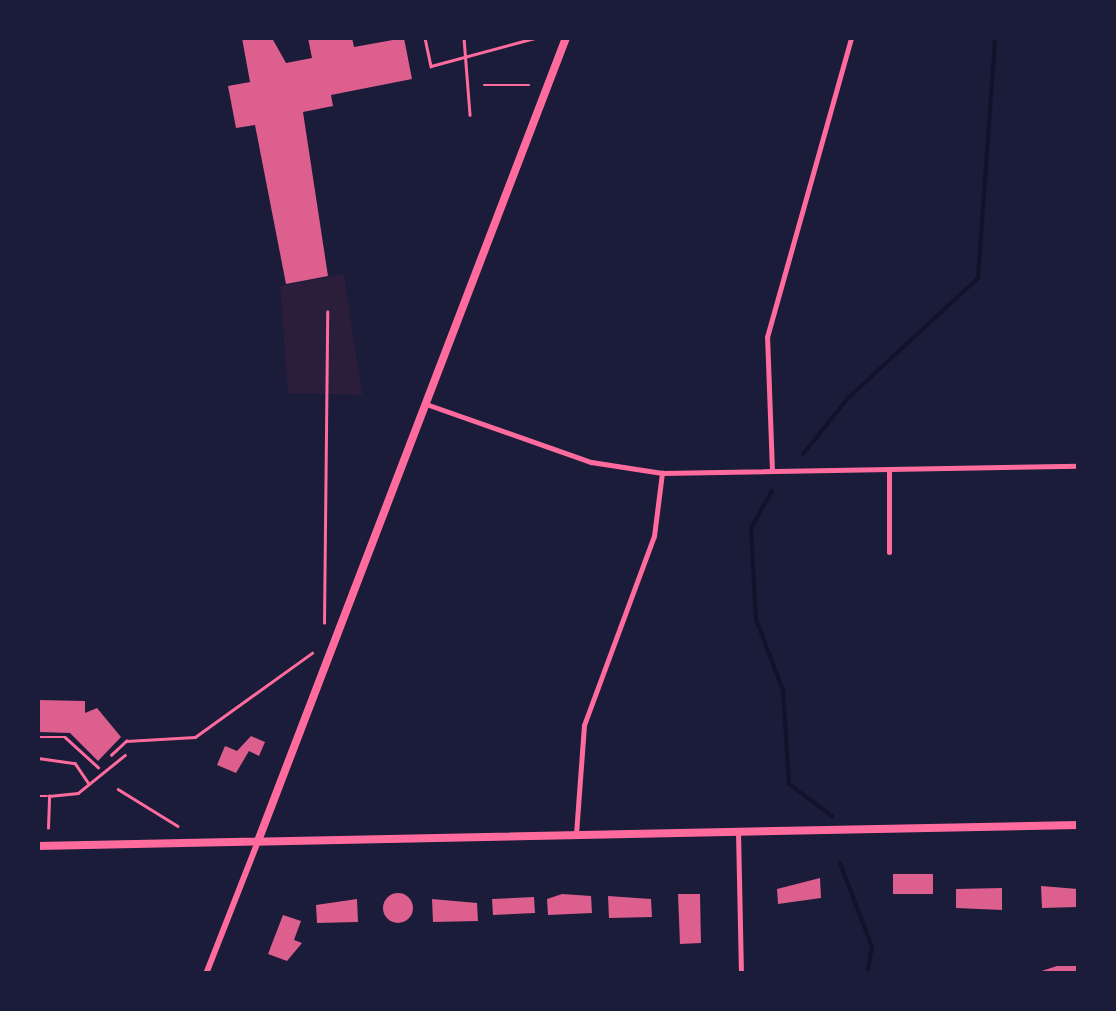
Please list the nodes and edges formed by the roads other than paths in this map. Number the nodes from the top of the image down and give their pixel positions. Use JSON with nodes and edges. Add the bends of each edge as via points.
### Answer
{"nodes":[{"id":1,"x":425,"y":38,"type":"edge"},
{"id":2,"x":464,"y":38,"type":"edge"},
{"id":3,"x":535,"y":38,"type":"edge"},
{"id":4,"x":566,"y":38,"type":"edge"},
{"id":5,"x":851,"y":38,"type":"edge"},
{"id":6,"x":468,"y":59,"type":"junction"},
{"id":7,"x":470,"y":115,"type":"dead end"},
{"id":8,"x":426,"y":404,"type":"junction"},
{"id":9,"x":1078,"y":466,"type":"edge"},
{"id":10,"x":888,"y":469,"type":"junction"},
{"id":11,"x":772,"y":471,"type":"junction"},
{"id":12,"x":662,"y":472,"type":"junction"},
{"id":13,"x":889,"y":552,"type":"dead end"},
{"id":14,"x":125,"y":755,"type":"dead end"},
{"id":15,"x":38,"y":758,"type":"edge"},
{"id":16,"x":90,"y":785,"type":"junction"},
{"id":17,"x":38,"y":796,"type":"edge"},
{"id":18,"x":49,"y":796,"type":"junction"},
{"id":19,"x":1078,"y":825,"type":"edge"},
{"id":20,"x":48,"y":828,"type":"dead end"},
{"id":21,"x":738,"y":832,"type":"junction"},
{"id":22,"x":576,"y":834,"type":"junction"},
{"id":23,"x":258,"y":841,"type":"junction"},
{"id":24,"x":38,"y":846,"type":"edge"},
{"id":25,"x":206,"y":974,"type":"edge"},
{"id":26,"x":741,"y":974,"type":"edge"}],
"edges":[{"from":1,"to":6,"type":"lane","via":[[431,66]]},
{"from":2,"to":6,"type":"lane"},
{"from":3,"to":6,"type":"lane"},
{"from":4,"to":8,"type":"main road"},
{"from":5,"to":11,"type":"street","via":[[767,337]]},
{"from":6,"to":7,"type":"lane"},
{"from":8,"to":12,"type":"street","via":[[591,462]]},
{"from":8,"to":23,"type":"main road"},
{"from":9,"to":10,"type":"street"},
{"from":10,"to":11,"type":"street"},
{"from":10,"to":13,"type":"street"},
{"from":11,"to":12,"type":"street"},
{"from":12,"to":22,"type":"street","via":[[654,536],[584,725]]},
{"from":14,"to":16,"type":"lane"},
{"from":15,"to":16,"type":"lane","via":[[74,763]]},
{"from":16,"to":18,"type":"lane"},
{"from":17,"to":18,"type":"lane"},
{"from":18,"to":20,"type":"lane"},
{"from":19,"to":21,"type":"main road"},
{"from":21,"to":22,"type":"main road"},
{"from":21,"to":26,"type":"street"},
{"from":22,"to":23,"type":"main road"},
{"from":23,"to":24,"type":"main road"},
{"from":23,"to":25,"type":"street"}]}
